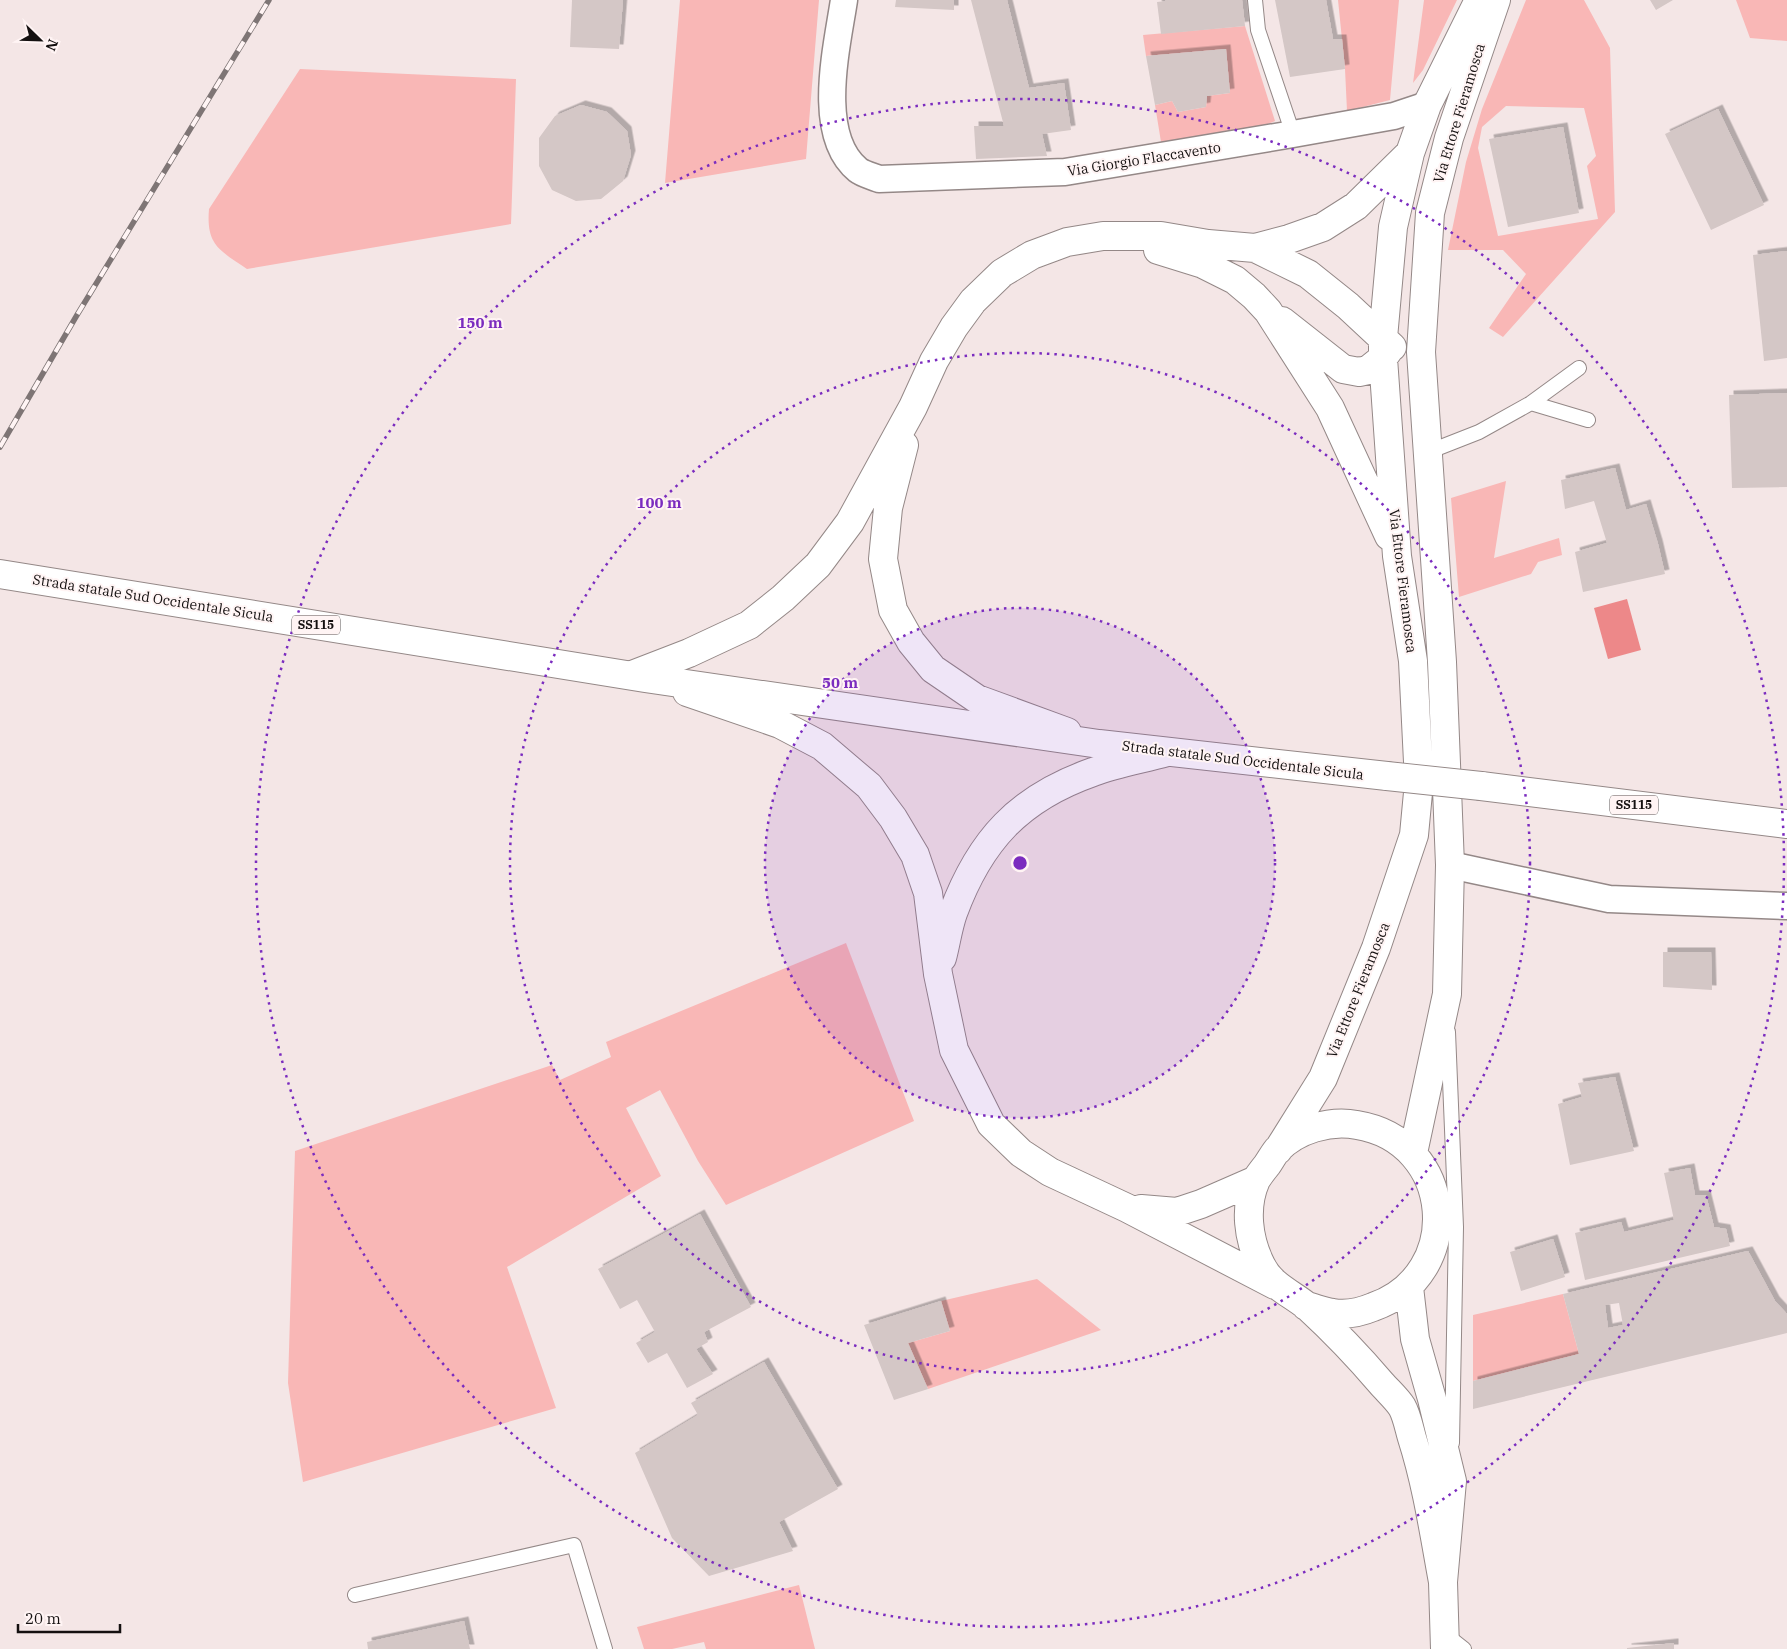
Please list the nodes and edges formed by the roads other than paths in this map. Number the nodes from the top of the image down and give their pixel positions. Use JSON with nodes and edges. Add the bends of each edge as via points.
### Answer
{"nodes":[{"id":1,"x":844,"y":0,"type":"edge"},
{"id":2,"x":1255,"y":0,"type":"edge"},
{"id":3,"x":1479,"y":0,"type":"edge"},
{"id":4,"x":1496,"y":0,"type":"edge"},
{"id":5,"x":1427,"y":104,"type":"junction"},
{"id":6,"x":1293,"y":134,"type":"junction"},
{"id":7,"x":1449,"y":138,"type":"junction"},
{"id":8,"x":1410,"y":153,"type":"junction"},
{"id":9,"x":1103,"y":236,"type":"junction"},
{"id":10,"x":1255,"y":248,"type":"junction"},
{"id":11,"x":1268,"y":311,"type":"junction"},
{"id":12,"x":1386,"y":347,"type":"junction"},
{"id":13,"x":1580,"y":368,"type":"dead end"},
{"id":14,"x":1531,"y":403,"type":"junction"},
{"id":15,"x":913,"y":407,"type":"junction"},
{"id":16,"x":1588,"y":420,"type":"dead end"},
{"id":17,"x":1428,"y":452,"type":"junction"},
{"id":18,"x":1397,"y":556,"type":"junction"},
{"id":19,"x":0,"y":574,"type":"edge"},
{"id":20,"x":1437,"y":595,"type":"junction"},
{"id":21,"x":638,"y":677,"type":"junction"},
{"id":22,"x":1099,"y":744,"type":"junction"},
{"id":23,"x":1170,"y":751,"type":"junction"},
{"id":24,"x":1787,"y":824,"type":"edge"},
{"id":25,"x":1450,"y":865,"type":"junction"},
{"id":26,"x":1787,"y":906,"type":"edge"},
{"id":27,"x":938,"y":974,"type":"junction"},
{"id":28,"x":1447,"y":994,"type":"junction"},
{"id":29,"x":1278,"y":1150,"type":"junction"},
{"id":30,"x":1413,"y":1153,"type":"junction"},
{"id":31,"x":1256,"y":1180,"type":"junction"},
{"id":32,"x":1127,"y":1208,"type":"junction"},
{"id":33,"x":1275,"y":1285,"type":"junction"},
{"id":34,"x":1410,"y":1287,"type":"junction"},
{"id":35,"x":1306,"y":1306,"type":"junction"},
{"id":36,"x":1452,"y":1481,"type":"junction"},
{"id":37,"x":1443,"y":1582,"type":"junction"},
{"id":38,"x":355,"y":1595,"type":"dead end"},
{"id":39,"x":1451,"y":1644,"type":"edge"},
{"id":40,"x":605,"y":1649,"type":"edge"}],
"edges":[{"from":1,"to":6,"type":"street","name":"Via Giorgio Flaccavento","via":[[831,98],[835,134],[859,171],[879,179],[1065,172]]},
{"from":2,"to":6,"type":"lane","via":[[1258,30]]},
{"from":3,"to":5,"type":"main road","name":"Via Ettore Fieramosca"},
{"from":4,"to":7,"type":"main road","name":"Via Ettore Fieramosca"},
{"from":5,"to":6,"type":"street","name":"Via Giorgio Flaccavento","via":[[1394,116]]},
{"from":5,"to":8,"type":"main road","name":"Via Ettore Fieramosca"},
{"from":7,"to":12,"type":"main road","via":[[1421,180],[1408,245],[1400,320]]},
{"from":7,"to":17,"type":"main road","name":"Via Ettore Fieramosca","via":[[1430,213],[1421,352]]},
{"from":8,"to":10,"type":"main road","via":[[1356,206],[1323,227]]},
{"from":8,"to":12,"type":"main road","name":"Via Ettore Fieramosca","via":[[1393,227]]},
{"from":9,"to":10,"type":"main road","via":[[1161,236]]},
{"from":9,"to":11,"type":"main road","via":[[1203,264],[1234,280]]},
{"from":9,"to":15,"type":"main road","via":[[1067,242],[1032,255],[1002,273],[973,301],[954,327]]},
{"from":10,"to":12,"type":"main road","via":[[1308,274],[1348,306]]},
{"from":11,"to":12,"type":"main road","via":[[1343,369],[1368,370]]},
{"from":11,"to":18,"type":"main road","via":[[1330,408]]},
{"from":12,"to":18,"type":"main road","name":"Via Ettore Fieramosca"},
{"from":12,"to":20,"type":"main road","via":[[1402,368],[1408,502]]},
{"from":13,"to":14,"type":"lane"},
{"from":14,"to":16,"type":"lane"},
{"from":14,"to":17,"type":"lane","via":[[1479,432]]},
{"from":15,"to":21,"type":"main road","via":[[850,522],[818,565],[749,625]]},
{"from":15,"to":22,"type":"main road","via":[[888,508],[883,559],[892,610],[911,642],[933,669],[977,698]]},
{"from":17,"to":20,"type":"main road","name":"Via Ettore Fieramosca"},
{"from":18,"to":29,"type":"main road","name":"Via Ettore Fieramosca","via":[[1413,661],[1419,782],[1414,836],[1376,948],[1322,1078]]},
{"from":19,"to":21,"type":"main road","name":"Strada statale Sud Occidentale Sicula","number":"SS115"},
{"from":20,"to":25,"type":"main road","name":"Via Ettore Fieramosca"},
{"from":21,"to":22,"type":"main road"},
{"from":21,"to":27,"type":"main road","via":[[780,724],[822,746],[869,786],[916,855],[928,893]]},
{"from":22,"to":23,"type":"main road","name":"Strada statale Sud Occidentale Sicula"},
{"from":23,"to":24,"type":"main road","name":"Strada statale Sud Occidentale Sicula","number":"SS115","bridge":true},
{"from":23,"to":27,"type":"main road","via":[[1094,771],[1067,782],[1031,802],[1006,823],[985,848],[956,906]]},
{"from":25,"to":26,"type":"street","via":[[1609,899]]},
{"from":25,"to":28,"type":"main road","name":"Via Ettore Fieramosca"},
{"from":27,"to":32,"type":"main road","via":[[954,1050],[991,1124],[1021,1153],[1050,1172]]},
{"from":28,"to":30,"type":"main road","name":"Via Ettore Fieramosca"},
{"from":28,"to":36,"type":"lane","via":[[1456,1227]]},
{"from":29,"to":30,"type":"main road","via":[[1298,1135],[1321,1126],[1346,1123],[1371,1127],[1394,1137]]},
{"from":29,"to":31,"type":"main road"},
{"from":30,"to":34,"type":"main road","via":[[1427,1173],[1436,1196],[1438,1220],[1435,1245]]},
{"from":31,"to":32,"type":"main road","via":[[1177,1212]]},
{"from":31,"to":33,"type":"main road","via":[[1248,1224],[1252,1247]]},
{"from":32,"to":33,"type":"main road"},
{"from":33,"to":35,"type":"main road"},
{"from":34,"to":35,"type":"main road","via":[[1387,1303],[1361,1312],[1332,1313]]},
{"from":34,"to":36,"type":"main road","via":[[1416,1339]]},
{"from":35,"to":37,"type":"main road","via":[[1360,1358],[1402,1408],[1422,1468]]},
{"from":36,"to":37,"type":"main road"},
{"from":37,"to":39,"type":"main road"},
{"from":38,"to":40,"type":"lane","via":[[574,1545]]}]}
